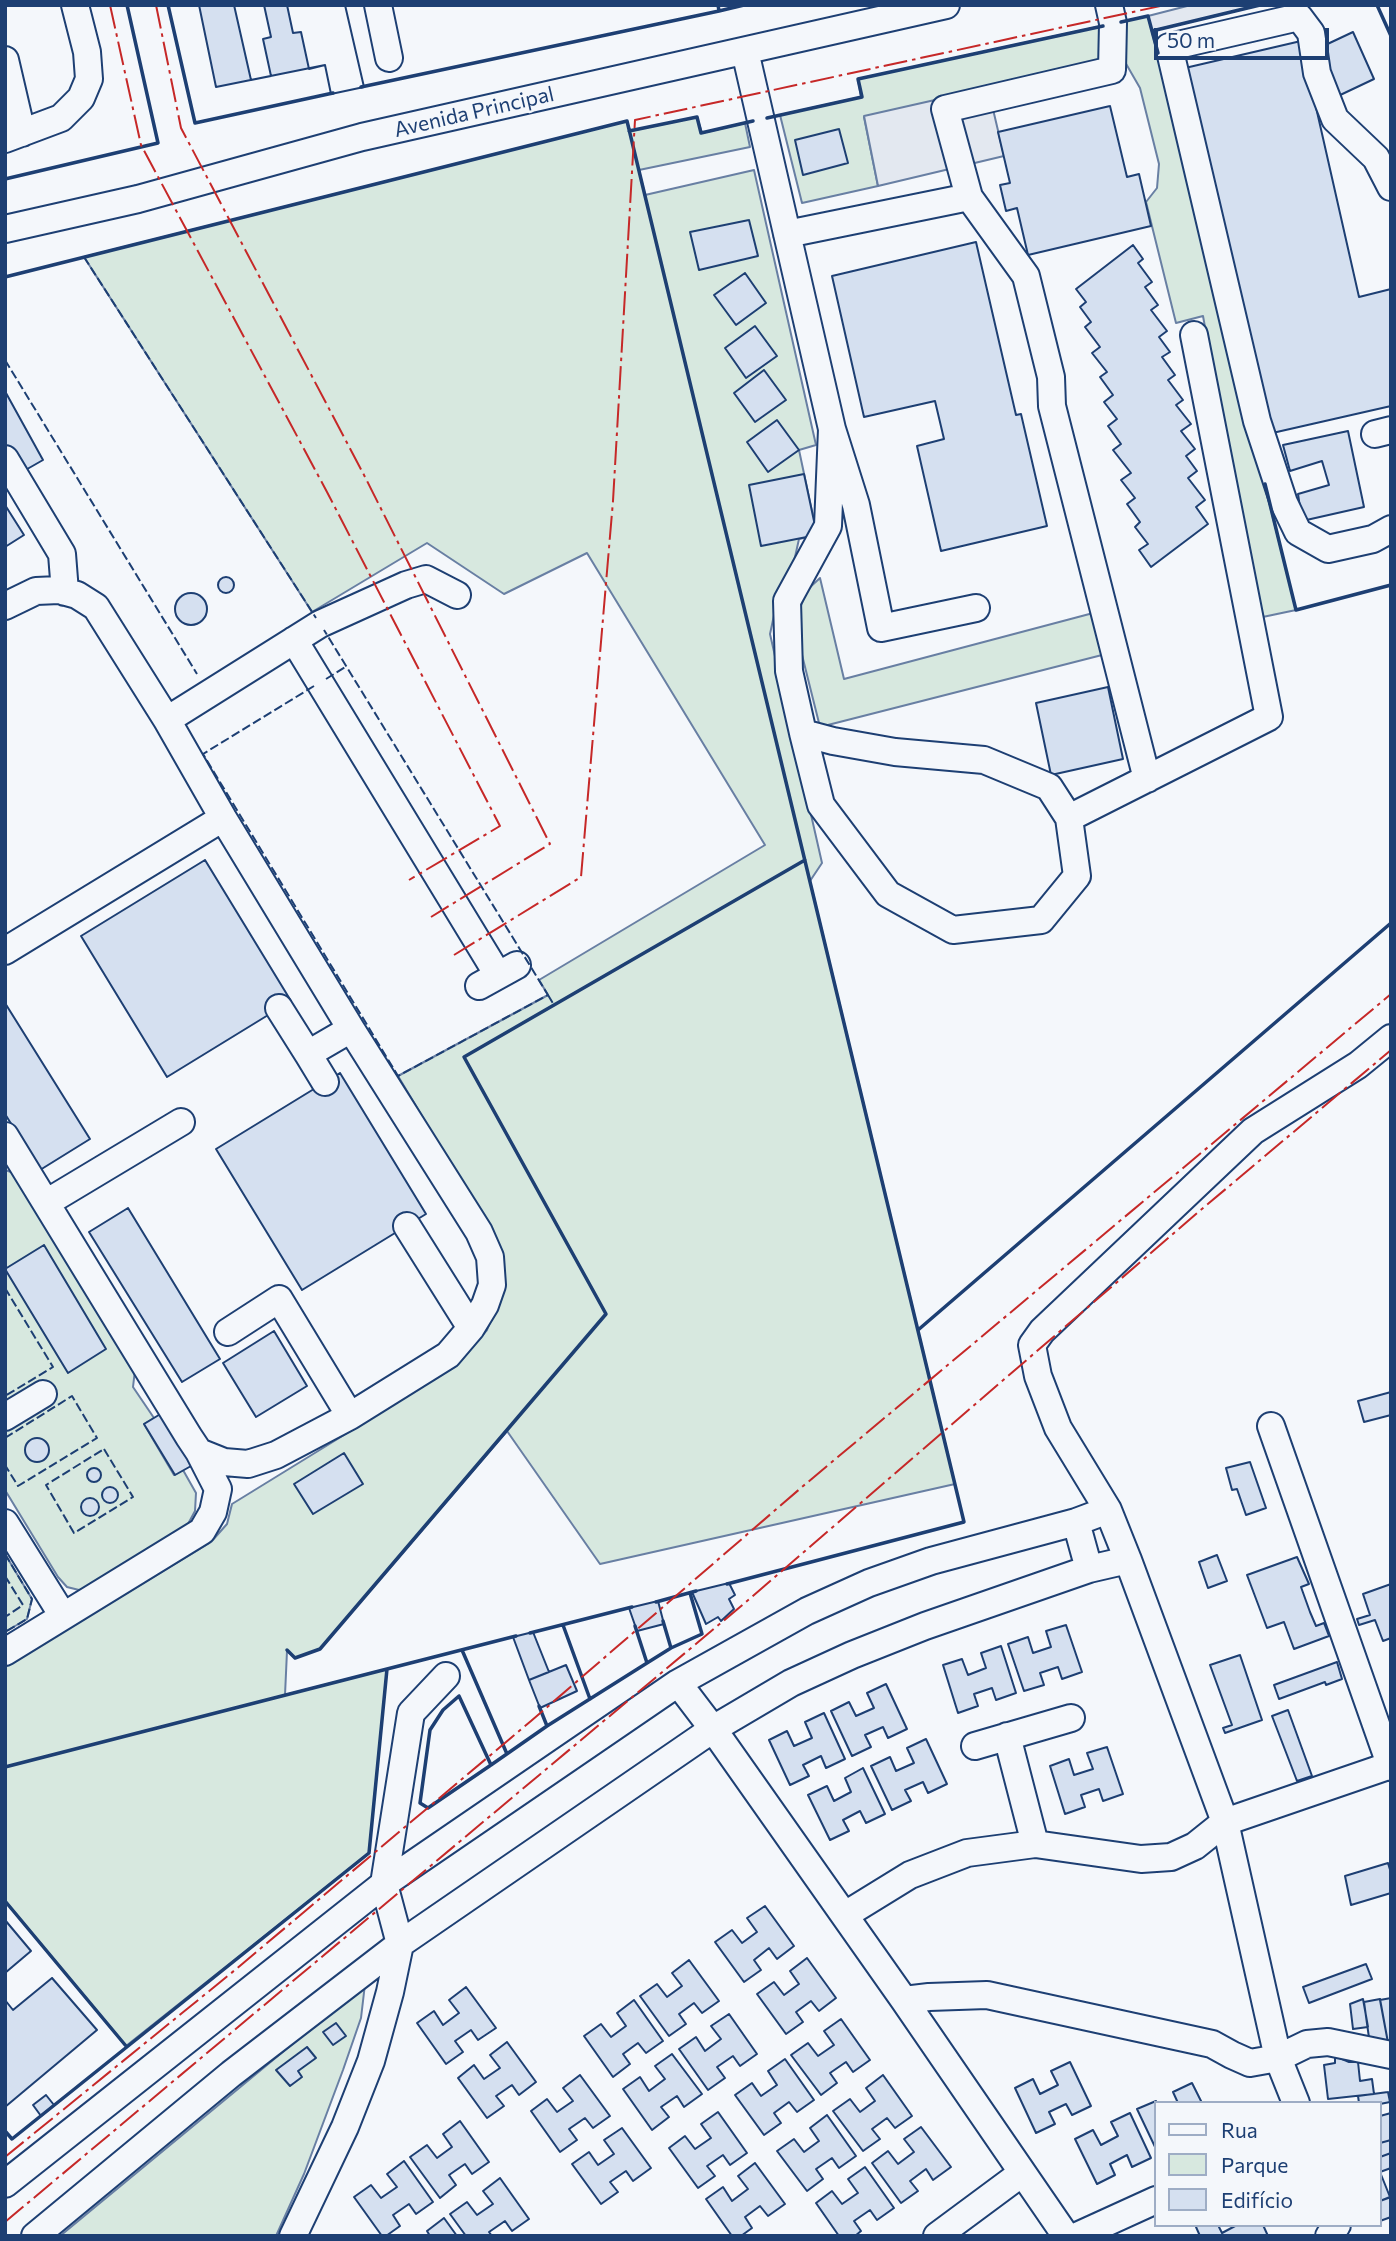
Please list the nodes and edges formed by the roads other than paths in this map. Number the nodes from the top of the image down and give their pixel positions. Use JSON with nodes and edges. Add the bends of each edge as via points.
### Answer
{"nodes":[{"id":1,"x":75,"y":5,"type":"edge"},
{"id":2,"x":378,"y":5,"type":"edge"},
{"id":3,"x":946,"y":5,"type":"edge"},
{"id":4,"x":1109,"y":5,"type":"edge"},
{"id":5,"x":745,"y":51,"type":"junction"},
{"id":6,"x":389,"y":58,"type":"dead end"},
{"id":7,"x":5,"y":60,"type":"edge"},
{"id":8,"x":14,"y":136,"type":"edge"},
{"id":9,"x":1383,"y":155,"type":"edge"},
{"id":10,"x":1391,"y":187,"type":"edge"},
{"id":11,"x":969,"y":197,"type":"junction"},
{"id":12,"x":5,"y":229,"type":"edge"},
{"id":13,"x":787,"y":234,"type":"junction"},
{"id":14,"x":1194,"y":335,"type":"dead end"},
{"id":15,"x":832,"y":429,"type":"junction"},
{"id":16,"x":5,"y":459,"type":"edge"},
{"id":17,"x":1391,"y":529,"type":"edge"},
{"id":18,"x":65,"y":592,"type":"junction"},
{"id":19,"x":457,"y":595,"type":"dead end"},
{"id":20,"x":5,"y":607,"type":"edge"},
{"id":21,"x":976,"y":608,"type":"dead end"},
{"id":22,"x":294,"y":640,"type":"junction"},
{"id":23,"x":167,"y":720,"type":"junction"},
{"id":24,"x":803,"y":733,"type":"junction"},
{"id":25,"x":1147,"y":779,"type":"junction"},
{"id":26,"x":223,"y":818,"type":"junction"},
{"id":27,"x":1069,"y":818,"type":"junction"},
{"id":28,"x":5,"y":951,"type":"edge"},
{"id":29,"x":498,"y":975,"type":"dead end"},
{"id":30,"x":279,"y":1008,"type":"dead end"},
{"id":31,"x":351,"y":1029,"type":"junction"},
{"id":32,"x":1391,"y":1038,"type":"edge"},
{"id":33,"x":308,"y":1054,"type":"junction"},
{"id":34,"x":325,"y":1082,"type":"dead end"},
{"id":35,"x":181,"y":1122,"type":"dead end"},
{"id":36,"x":8,"y":1145,"type":"edge"},
{"id":37,"x":46,"y":1203,"type":"junction"},
{"id":38,"x":407,"y":1226,"type":"dead end"},
{"id":39,"x":471,"y":1328,"type":"junction"},
{"id":40,"x":228,"y":1332,"type":"dead end"},
{"id":41,"x":43,"y":1394,"type":"dead end"},
{"id":42,"x":350,"y":1416,"type":"junction"},
{"id":43,"x":5,"y":1417,"type":"edge"},
{"id":44,"x":1271,"y":1426,"type":"dead end"},
{"id":45,"x":200,"y":1452,"type":"junction"},
{"id":46,"x":1108,"y":1510,"type":"junction"},
{"id":47,"x":5,"y":1522,"type":"edge"},
{"id":48,"x":1076,"y":1522,"type":"junction"},
{"id":49,"x":1128,"y":1560,"type":"junction"},
{"id":50,"x":1089,"y":1569,"type":"junction"},
{"id":51,"x":63,"y":1616,"type":"junction"},
{"id":52,"x":5,"y":1652,"type":"edge"},
{"id":53,"x":446,"y":1676,"type":"dead end"},
{"id":54,"x":678,"y":1683,"type":"junction"},
{"id":55,"x":1071,"y":1718,"type":"dead end"},
{"id":56,"x":713,"y":1728,"type":"junction"},
{"id":57,"x":1007,"y":1736,"type":"junction"},
{"id":58,"x":975,"y":1746,"type":"dead end"},
{"id":59,"x":1391,"y":1765,"type":"edge"},
{"id":60,"x":1224,"y":1822,"type":"junction"},
{"id":61,"x":1035,"y":1844,"type":"junction"},
{"id":62,"x":384,"y":1884,"type":"junction"},
{"id":63,"x":845,"y":1915,"type":"junction"},
{"id":64,"x":400,"y":1944,"type":"junction"},
{"id":65,"x":904,"y":2000,"type":"junction"},
{"id":66,"x":1391,"y":2055,"type":"edge"},
{"id":67,"x":1278,"y":2059,"type":"junction"},
{"id":68,"x":1295,"y":2101,"type":"edge"},
{"id":69,"x":1022,"y":2173,"type":"junction"},
{"id":70,"x":5,"y":2184,"type":"edge"},
{"id":71,"x":1154,"y":2201,"type":"edge"},
{"id":72,"x":35,"y":2236,"type":"edge"},
{"id":73,"x":293,"y":2236,"type":"edge"},
{"id":74,"x":937,"y":2236,"type":"edge"},
{"id":75,"x":1066,"y":2236,"type":"edge"},
{"id":76,"x":1077,"y":2236,"type":"edge"}],
"edges":[{"from":1,"to":8,"type":"street","via":[[89,79],[81,98],[61,118]]},
{"from":2,"to":6,"type":"street"},
{"from":3,"to":5,"type":"street","name":"Avenida Principal"},
{"from":4,"to":11,"type":"street","via":[[1112,69],[945,109]]},
{"from":5,"to":12,"type":"street","name":"Avenida Principal","via":[[362,137],[138,200]]},
{"from":5,"to":13,"type":"street"},
{"from":7,"to":8,"type":"street"},
{"from":9,"to":10,"type":"street"},
{"from":9,"to":17,"type":"street","via":[[1335,119],[1317,73],[1311,33],[1299,18],[1170,47],[1257,421],[1284,503],[1298,532],[1328,549],[1373,539]]},
{"from":11,"to":13,"type":"street"},
{"from":11,"to":25,"type":"street","via":[[1026,276],[1051,377],[1052,406]]},
{"from":13,"to":15,"type":"street"},
{"from":14,"to":25,"type":"street","via":[[1269,717]]},
{"from":15,"to":21,"type":"street","via":[[856,505],[881,628]]},
{"from":15,"to":24,"type":"street","via":[[828,526],[787,601],[789,671]]},
{"from":16,"to":18,"type":"street","via":[[62,554]]},
{"from":18,"to":20,"type":"street","via":[[36,591]]},
{"from":18,"to":23,"type":"street","via":[[96,607]]},
{"from":19,"to":22,"type":"street","via":[[426,579],[320,624]]},
{"from":22,"to":23,"type":"street"},
{"from":22,"to":29,"type":"street"},
{"from":23,"to":26,"type":"street"},
{"from":24,"to":27,"type":"street","via":[[895,752],[984,760],[1049,787]]},
{"from":24,"to":27,"type":"street","via":[[821,805],[888,894],[953,930],[1041,920],[1077,876]]},
{"from":25,"to":27,"type":"street"},
{"from":26,"to":28,"type":"street"},
{"from":26,"to":31,"type":"street"},
{"from":30,"to":33,"type":"street"},
{"from":31,"to":33,"type":"street"},
{"from":31,"to":39,"type":"street","via":[[479,1232],[489,1257],[492,1285]]},
{"from":32,"to":46,"type":"street","via":[[1358,1065],[1252,1131],[1032,1345],[1038,1376],[1058,1428]]},
{"from":33,"to":34,"type":"street"},
{"from":35,"to":37,"type":"street"},
{"from":36,"to":37,"type":"street"},
{"from":37,"to":45,"type":"street"},
{"from":38,"to":39,"type":"street"},
{"from":39,"to":42,"type":"street","via":[[449,1355]]},
{"from":40,"to":42,"type":"street","via":[[279,1299]]},
{"from":41,"to":43,"type":"street"},
{"from":42,"to":45,"type":"street","via":[[276,1455],[248,1464],[225,1462]]},
{"from":44,"to":59,"type":"street"},
{"from":45,"to":51,"type":"street","via":[[218,1489],[213,1512],[202,1531]]},
{"from":46,"to":48,"type":"street"},
{"from":46,"to":49,"type":"street"},
{"from":47,"to":51,"type":"street"},
{"from":48,"to":50,"type":"street"},
{"from":48,"to":54,"type":"street","via":[[931,1561],[869,1583],[807,1611]]},
{"from":49,"to":50,"type":"street"},
{"from":49,"to":60,"type":"street"},
{"from":50,"to":56,"type":"street","via":[[852,1655],[791,1683]]},
{"from":51,"to":52,"type":"street"},
{"from":53,"to":62,"type":"street","via":[[411,1713]]},
{"from":54,"to":56,"type":"street"},
{"from":54,"to":62,"type":"street"},
{"from":55,"to":57,"type":"street"},
{"from":56,"to":63,"type":"street"},
{"from":56,"to":64,"type":"street"},
{"from":57,"to":58,"type":"street"},
{"from":57,"to":61,"type":"street"},
{"from":59,"to":60,"type":"street"},
{"from":60,"to":61,"type":"street","via":[[1195,1846],[1171,1857],[1141,1858]]},
{"from":60,"to":67,"type":"street"},
{"from":61,"to":63,"type":"street","via":[[967,1853],[910,1875]]},
{"from":62,"to":64,"type":"street"},
{"from":62,"to":70,"type":"street"},
{"from":63,"to":65,"type":"street"},
{"from":64,"to":72,"type":"street","via":[[231,2074]]},
{"from":64,"to":73,"type":"street","via":[[371,2061]]},
{"from":65,"to":67,"type":"street","via":[[987,1995],[1212,2044],[1251,2063]]},
{"from":65,"to":69,"type":"street"},
{"from":66,"to":67,"type":"street","via":[[1328,2042],[1307,2044]]},
{"from":67,"to":68,"type":"street"},
{"from":69,"to":74,"type":"street"},
{"from":69,"to":75,"type":"street"},
{"from":71,"to":76,"type":"street"}]}
